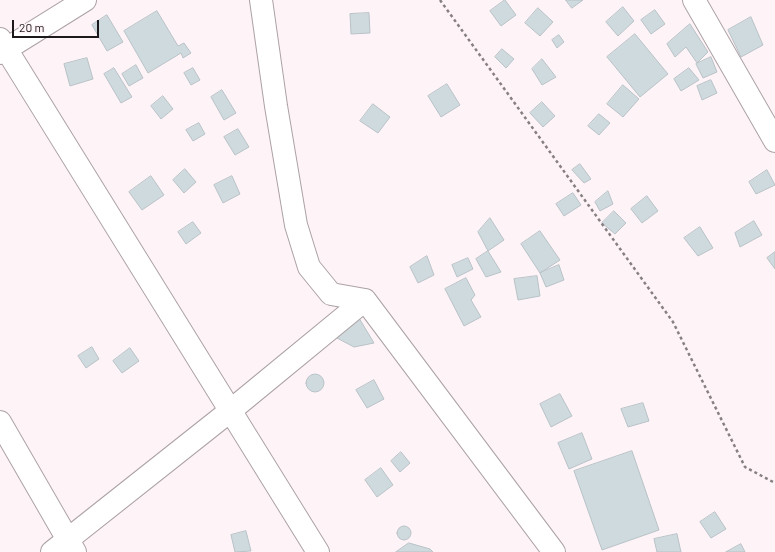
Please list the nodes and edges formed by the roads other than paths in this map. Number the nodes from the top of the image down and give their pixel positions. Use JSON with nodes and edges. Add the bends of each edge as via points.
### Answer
{"nodes":[{"id":1,"x":85,"y":0,"type":"edge"},
{"id":2,"x":261,"y":0,"type":"edge"},
{"id":3,"x":694,"y":0,"type":"edge"},
{"id":4,"x":2,"y":47,"type":"edge"},
{"id":5,"x":775,"y":141,"type":"edge"},
{"id":6,"x":365,"y":300,"type":"junction"},
{"id":7,"x":230,"y":411,"type":"junction"},
{"id":8,"x":0,"y":422,"type":"edge"},
{"id":9,"x":65,"y":548,"type":"edge"},
{"id":10,"x":318,"y":552,"type":"edge"},
{"id":11,"x":554,"y":552,"type":"edge"}],
"edges":[{"from":1,"to":4,"type":"street"},
{"from":2,"to":6,"type":"street","via":[[296,225],[309,267],[331,294]]},
{"from":3,"to":5,"type":"street"},
{"from":4,"to":7,"type":"street"},
{"from":6,"to":7,"type":"street"},
{"from":6,"to":11,"type":"street"},
{"from":7,"to":9,"type":"street"},
{"from":7,"to":10,"type":"street"},
{"from":8,"to":9,"type":"street"}]}
